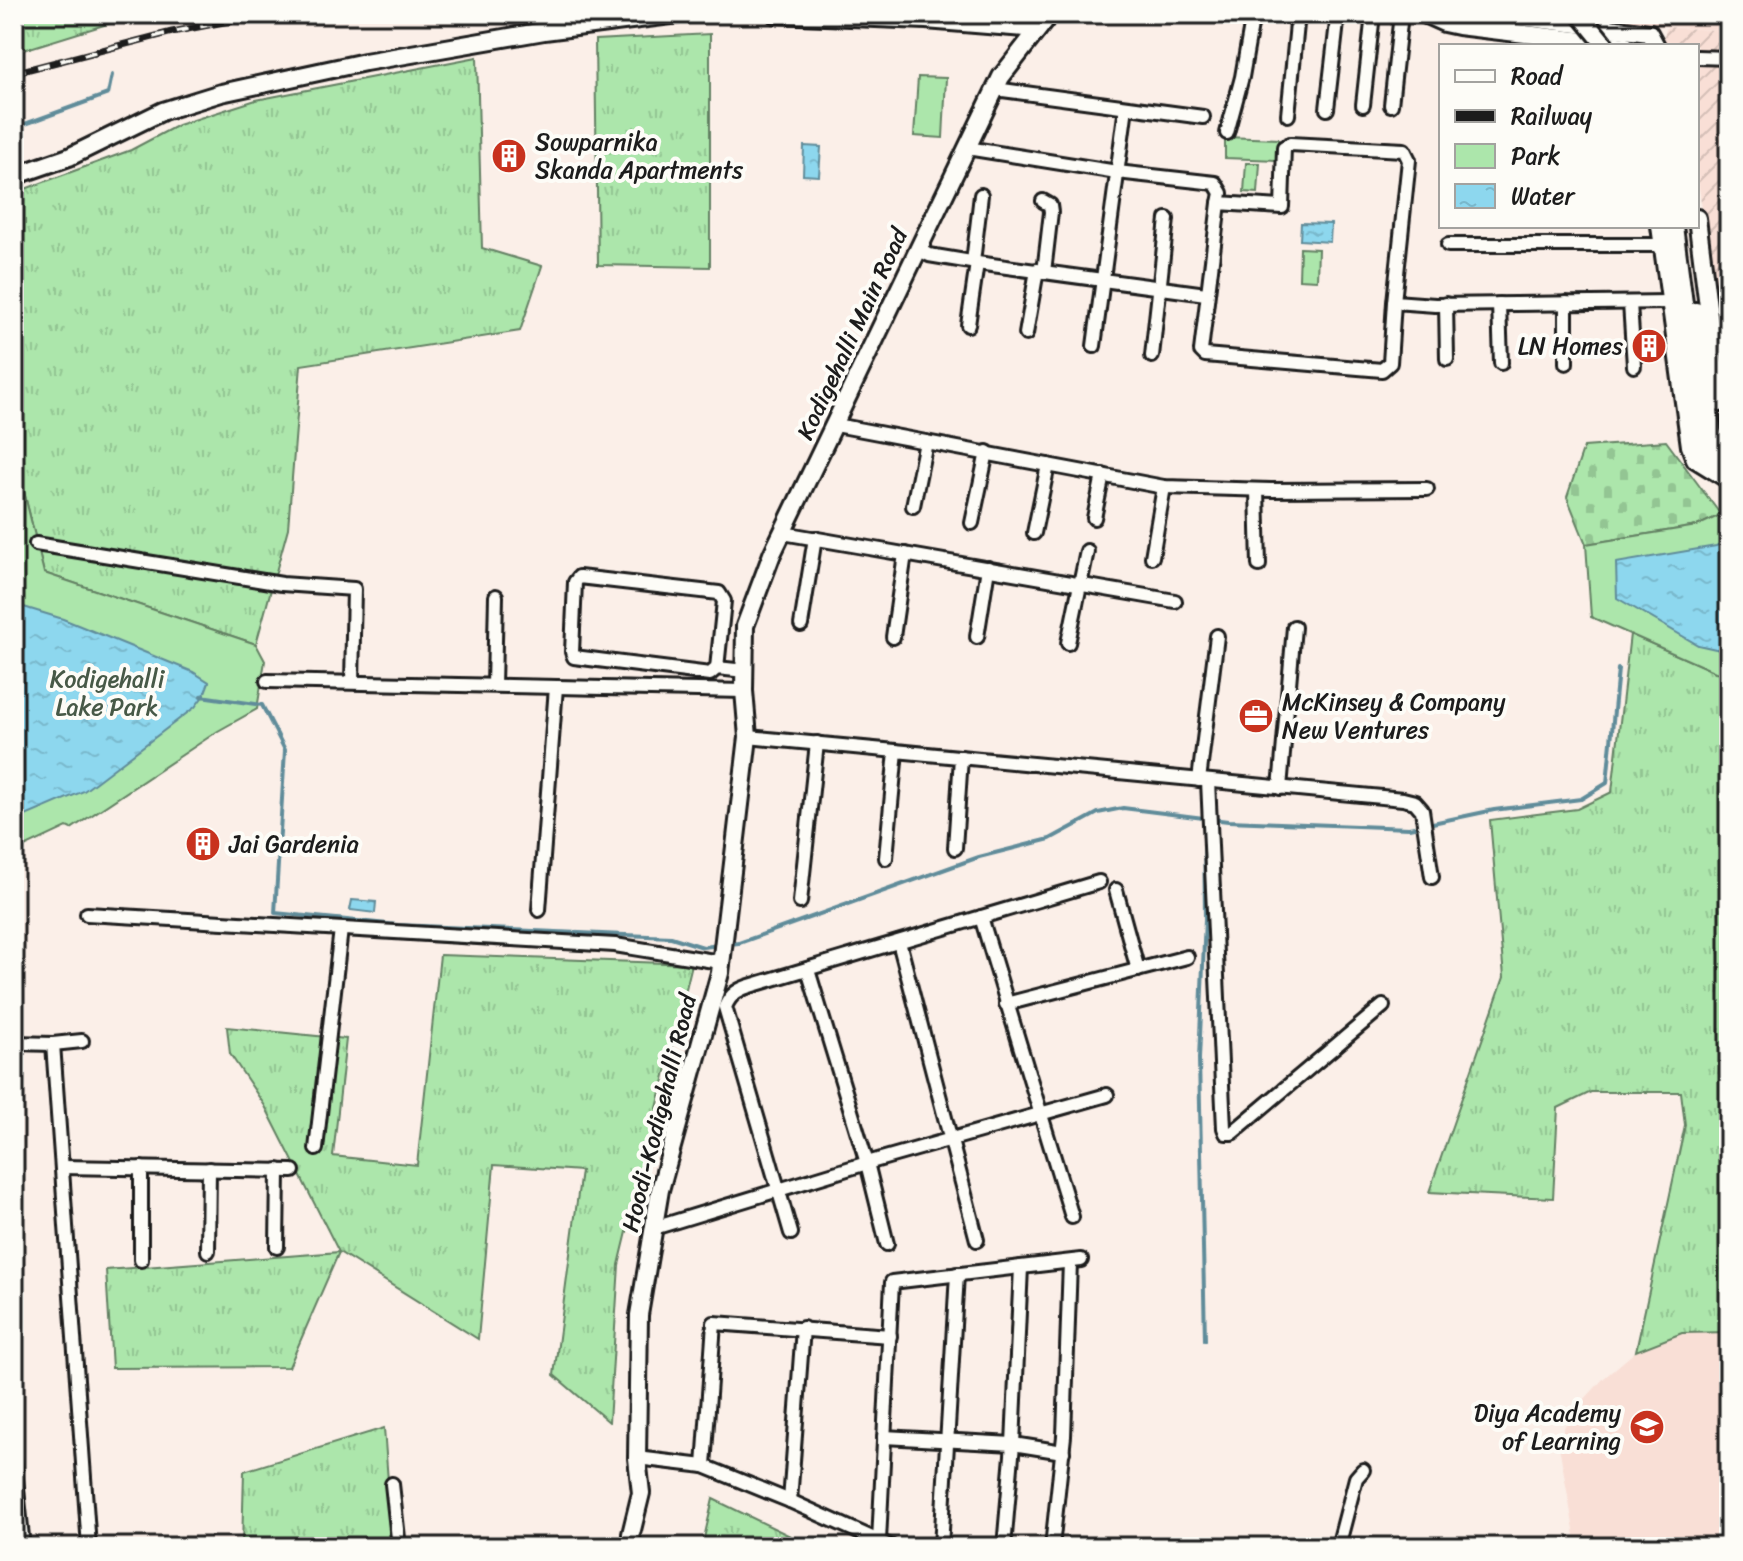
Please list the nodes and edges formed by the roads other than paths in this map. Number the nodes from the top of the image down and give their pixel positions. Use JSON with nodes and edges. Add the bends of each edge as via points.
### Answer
{"nodes":[{"id":1,"x":679,"y":14,"type":"edge"},
{"id":2,"x":775,"y":14,"type":"edge"},
{"id":3,"x":1050,"y":14,"type":"edge"},
{"id":4,"x":1253,"y":14,"type":"edge"},
{"id":5,"x":1298,"y":14,"type":"edge"},
{"id":6,"x":1338,"y":14,"type":"edge"},
{"id":7,"x":1373,"y":14,"type":"edge"},
{"id":8,"x":1401,"y":14,"type":"edge"},
{"id":9,"x":1424,"y":14,"type":"edge"},
{"id":10,"x":1497,"y":14,"type":"edge"},
{"id":11,"x":1568,"y":14,"type":"edge"},
{"id":12,"x":1580,"y":14,"type":"edge"},
{"id":13,"x":1038,"y":29,"type":"junction"},
{"id":14,"x":1655,"y":42,"type":"edge"},
{"id":15,"x":1578,"y":44,"type":"edge"},
{"id":16,"x":1584,"y":44,"type":"edge"},
{"id":17,"x":1604,"y":44,"type":"edge"},
{"id":18,"x":1699,"y":57,"type":"edge"},
{"id":19,"x":1729,"y":58,"type":"edge"},
{"id":20,"x":995,"y":89,"type":"junction"},
{"id":21,"x":1363,"y":105,"type":"dead end"},
{"id":22,"x":1391,"y":105,"type":"dead end"},
{"id":23,"x":1126,"y":107,"type":"junction"},
{"id":24,"x":1327,"y":109,"type":"dead end"},
{"id":25,"x":1288,"y":115,"type":"dead end"},
{"id":26,"x":1203,"y":117,"type":"dead end"},
{"id":27,"x":1227,"y":133,"type":"dead end"},
{"id":28,"x":967,"y":148,"type":"junction"},
{"id":29,"x":1117,"y":172,"type":"junction"},
{"id":30,"x":14,"y":176,"type":"edge"},
{"id":31,"x":981,"y":195,"type":"dead end"},
{"id":32,"x":1043,"y":201,"type":"dead end"},
{"id":33,"x":1219,"y":203,"type":"junction"},
{"id":34,"x":1167,"y":219,"type":"dead end"},
{"id":35,"x":1660,"y":228,"type":"edge"},
{"id":36,"x":1674,"y":228,"type":"edge"},
{"id":37,"x":1684,"y":228,"type":"edge"},
{"id":38,"x":1698,"y":228,"type":"edge"},
{"id":39,"x":1448,"y":245,"type":"dead end"},
{"id":40,"x":1662,"y":245,"type":"junction"},
{"id":41,"x":919,"y":250,"type":"junction"},
{"id":42,"x":975,"y":262,"type":"junction"},
{"id":43,"x":1040,"y":271,"type":"junction"},
{"id":44,"x":1104,"y":279,"type":"junction"},
{"id":45,"x":1160,"y":287,"type":"junction"},
{"id":46,"x":1206,"y":294,"type":"junction"},
{"id":47,"x":1394,"y":302,"type":"junction"},
{"id":48,"x":1669,"y":302,"type":"junction"},
{"id":49,"x":1566,"y":303,"type":"junction"},
{"id":50,"x":1630,"y":303,"type":"junction"},
{"id":51,"x":1446,"y":304,"type":"junction"},
{"id":52,"x":1499,"y":304,"type":"junction"},
{"id":53,"x":968,"y":325,"type":"dead end"},
{"id":54,"x":1026,"y":334,"type":"dead end"},
{"id":55,"x":1094,"y":346,"type":"dead end"},
{"id":56,"x":1152,"y":356,"type":"dead end"},
{"id":57,"x":1447,"y":359,"type":"dead end"},
{"id":58,"x":1501,"y":363,"type":"dead end"},
{"id":59,"x":1566,"y":363,"type":"dead end"},
{"id":60,"x":1634,"y":366,"type":"dead end"},
{"id":61,"x":836,"y":425,"type":"junction"},
{"id":62,"x":926,"y":442,"type":"junction"},
{"id":63,"x":1729,"y":448,"type":"edge"},
{"id":64,"x":987,"y":452,"type":"junction"},
{"id":65,"x":1048,"y":465,"type":"junction"},
{"id":66,"x":1724,"y":471,"type":"edge"},
{"id":67,"x":1103,"y":475,"type":"junction"},
{"id":68,"x":1164,"y":487,"type":"junction"},
{"id":69,"x":1427,"y":489,"type":"dead end"},
{"id":70,"x":1257,"y":490,"type":"junction"},
{"id":71,"x":913,"y":506,"type":"dead end"},
{"id":72,"x":1094,"y":518,"type":"dead end"},
{"id":73,"x":972,"y":523,"type":"dead end"},
{"id":74,"x":783,"y":533,"type":"junction"},
{"id":75,"x":1034,"y":533,"type":"dead end"},
{"id":76,"x":815,"y":538,"type":"junction"},
{"id":77,"x":36,"y":544,"type":"dead end"},
{"id":78,"x":1087,"y":551,"type":"dead end"},
{"id":79,"x":905,"y":554,"type":"junction"},
{"id":80,"x":1152,"y":557,"type":"dead end"},
{"id":81,"x":1259,"y":565,"type":"dead end"},
{"id":82,"x":988,"y":568,"type":"junction"},
{"id":83,"x":1080,"y":583,"type":"junction"},
{"id":84,"x":496,"y":596,"type":"dead end"},
{"id":85,"x":1175,"y":601,"type":"dead end"},
{"id":86,"x":801,"y":625,"type":"dead end"},
{"id":87,"x":1294,"y":627,"type":"dead end"},
{"id":88,"x":1217,"y":636,"type":"dead end"},
{"id":89,"x":893,"y":637,"type":"dead end"},
{"id":90,"x":977,"y":637,"type":"dead end"},
{"id":91,"x":1068,"y":643,"type":"dead end"},
{"id":92,"x":717,"y":668,"type":"junction"},
{"id":93,"x":745,"y":671,"type":"junction"},
{"id":94,"x":267,"y":681,"type":"dead end"},
{"id":95,"x":352,"y":682,"type":"junction"},
{"id":96,"x":494,"y":685,"type":"junction"},
{"id":97,"x":556,"y":687,"type":"junction"},
{"id":98,"x":744,"y":691,"type":"junction"},
{"id":99,"x":748,"y":737,"type":"junction"},
{"id":100,"x":817,"y":743,"type":"junction"},
{"id":101,"x":896,"y":751,"type":"junction"},
{"id":102,"x":961,"y":757,"type":"junction"},
{"id":103,"x":1204,"y":780,"type":"junction"},
{"id":104,"x":1280,"y":788,"type":"junction"},
{"id":105,"x":955,"y":848,"type":"dead end"},
{"id":106,"x":886,"y":858,"type":"dead end"},
{"id":107,"x":1432,"y":877,"type":"dead end"},
{"id":108,"x":1099,"y":882,"type":"dead end"},
{"id":109,"x":1116,"y":890,"type":"dead end"},
{"id":110,"x":800,"y":902,"type":"dead end"},
{"id":111,"x":539,"y":910,"type":"dead end"},
{"id":112,"x":87,"y":914,"type":"dead end"},
{"id":113,"x":981,"y":917,"type":"junction"},
{"id":114,"x":341,"y":929,"type":"junction"},
{"id":115,"x":899,"y":942,"type":"junction"},
{"id":116,"x":722,"y":950,"type":"junction"},
{"id":117,"x":1187,"y":957,"type":"dead end"},
{"id":118,"x":808,"y":970,"type":"junction"},
{"id":119,"x":1138,"y":970,"type":"junction"},
{"id":120,"x":1006,"y":1004,"type":"junction"},
{"id":121,"x":1383,"y":1006,"type":"dead end"},
{"id":122,"x":82,"y":1041,"type":"dead end"},
{"id":123,"x":14,"y":1043,"type":"edge"},
{"id":124,"x":53,"y":1044,"type":"junction"},
{"id":125,"x":1107,"y":1095,"type":"dead end"},
{"id":126,"x":1040,"y":1116,"type":"junction"},
{"id":127,"x":952,"y":1140,"type":"junction"},
{"id":128,"x":316,"y":1149,"type":"dead end"},
{"id":129,"x":867,"y":1163,"type":"junction"},
{"id":130,"x":62,"y":1167,"type":"junction"},
{"id":131,"x":141,"y":1168,"type":"junction"},
{"id":132,"x":209,"y":1169,"type":"junction"},
{"id":133,"x":278,"y":1170,"type":"junction"},
{"id":134,"x":293,"y":1171,"type":"dead end"},
{"id":135,"x":780,"y":1192,"type":"junction"},
{"id":136,"x":1072,"y":1217,"type":"dead end"},
{"id":137,"x":654,"y":1228,"type":"junction"},
{"id":138,"x":791,"y":1233,"type":"dead end"},
{"id":139,"x":977,"y":1240,"type":"dead end"},
{"id":140,"x":887,"y":1244,"type":"dead end"},
{"id":141,"x":277,"y":1247,"type":"dead end"},
{"id":142,"x":208,"y":1251,"type":"dead end"},
{"id":143,"x":141,"y":1260,"type":"dead end"},
{"id":144,"x":1021,"y":1267,"type":"junction"},
{"id":145,"x":957,"y":1274,"type":"junction"},
{"id":146,"x":803,"y":1328,"type":"junction"},
{"id":147,"x":890,"y":1336,"type":"junction"},
{"id":148,"x":884,"y":1437,"type":"junction"},
{"id":149,"x":948,"y":1441,"type":"junction"},
{"id":150,"x":1013,"y":1444,"type":"junction"},
{"id":151,"x":1063,"y":1452,"type":"junction"},
{"id":152,"x":637,"y":1458,"type":"junction"},
{"id":153,"x":14,"y":1460,"type":"edge"},
{"id":154,"x":704,"y":1466,"type":"junction"},
{"id":155,"x":1363,"y":1470,"type":"dead end"},
{"id":156,"x":392,"y":1484,"type":"dead end"},
{"id":157,"x":790,"y":1501,"type":"junction"},
{"id":158,"x":879,"y":1541,"type":"junction"},
{"id":159,"x":23,"y":1547,"type":"edge"},
{"id":160,"x":89,"y":1547,"type":"edge"},
{"id":161,"x":399,"y":1547,"type":"edge"},
{"id":162,"x":632,"y":1547,"type":"edge"},
{"id":163,"x":892,"y":1547,"type":"edge"},
{"id":164,"x":941,"y":1547,"type":"edge"},
{"id":165,"x":1004,"y":1547,"type":"edge"},
{"id":166,"x":1052,"y":1547,"type":"edge"},
{"id":167,"x":1338,"y":1547,"type":"edge"}],
"edges":[{"from":1,"to":30,"type":"street","via":[[544,31],[221,93],[163,111],[69,157]]},
{"from":2,"to":13,"type":"street"},
{"from":3,"to":13,"type":"street","name":"Kodigehalli Main Road"},
{"from":4,"to":27,"type":"street"},
{"from":5,"to":25,"type":"street"},
{"from":6,"to":24,"type":"street"},
{"from":7,"to":21,"type":"street"},
{"from":8,"to":22,"type":"street"},
{"from":9,"to":15,"type":"street","via":[[1458,26]]},
{"from":10,"to":14,"type":"street","via":[[1649,33]]},
{"from":11,"to":16,"type":"street"},
{"from":12,"to":17,"type":"street","bridge":true},
{"from":13,"to":20,"type":"street","name":"Kodigehalli Main Road"},
{"from":18,"to":19,"type":"street"},
{"from":20,"to":23,"type":"street"},
{"from":20,"to":28,"type":"street","name":"Kodigehalli Main Road"},
{"from":23,"to":26,"type":"street"},
{"from":23,"to":29,"type":"street"},
{"from":28,"to":29,"type":"street"},
{"from":28,"to":41,"type":"street","name":"Kodigehalli Main Road"},
{"from":29,"to":33,"type":"street","via":[[1215,183]]},
{"from":29,"to":44,"type":"street"},
{"from":31,"to":42,"type":"street"},
{"from":32,"to":43,"type":"street","via":[[1051,212]]},
{"from":33,"to":46,"type":"street"},
{"from":33,"to":47,"type":"street","via":[[1282,207],[1284,147],[1290,144],[1404,150],[1409,160]]},
{"from":34,"to":45,"type":"street"},
{"from":35,"to":40,"type":"street"},
{"from":36,"to":66,"type":"street","via":[[1703,450]]},
{"from":37,"to":66,"type":"street","via":[[1712,430]]},
{"from":38,"to":63,"type":"street"},
{"from":39,"to":40,"type":"street"},
{"from":40,"to":48,"type":"street"},
{"from":41,"to":42,"type":"street"},
{"from":41,"to":61,"type":"street","name":"Kodigehalli Main Road"},
{"from":42,"to":43,"type":"street"},
{"from":42,"to":53,"type":"street"},
{"from":43,"to":44,"type":"street"},
{"from":43,"to":54,"type":"street"},
{"from":44,"to":45,"type":"street"},
{"from":44,"to":55,"type":"street"},
{"from":45,"to":46,"type":"street"},
{"from":45,"to":56,"type":"street"},
{"from":46,"to":47,"type":"street","via":[[1202,354],[1382,370],[1390,363]]},
{"from":47,"to":51,"type":"street"},
{"from":48,"to":50,"type":"street"},
{"from":48,"to":66,"type":"street","via":[[1690,446],[1695,459]]},
{"from":49,"to":50,"type":"street"},
{"from":49,"to":52,"type":"street"},
{"from":49,"to":59,"type":"street"},
{"from":50,"to":60,"type":"street"},
{"from":51,"to":52,"type":"street"},
{"from":51,"to":57,"type":"street"},
{"from":52,"to":58,"type":"street"},
{"from":61,"to":62,"type":"street"},
{"from":61,"to":74,"type":"street","name":"Kodigehalli Main Road"},
{"from":62,"to":64,"type":"street"},
{"from":62,"to":71,"type":"street"},
{"from":64,"to":65,"type":"street"},
{"from":64,"to":73,"type":"street"},
{"from":65,"to":67,"type":"street"},
{"from":65,"to":75,"type":"street"},
{"from":67,"to":68,"type":"street"},
{"from":67,"to":72,"type":"street"},
{"from":68,"to":70,"type":"street"},
{"from":68,"to":80,"type":"street"},
{"from":69,"to":70,"type":"street"},
{"from":70,"to":81,"type":"street"},
{"from":74,"to":76,"type":"street"},
{"from":74,"to":93,"type":"street","name":"Kodigehalli Main Road","via":[[745,626]]},
{"from":76,"to":79,"type":"street"},
{"from":76,"to":86,"type":"street"},
{"from":77,"to":95,"type":"street","via":[[282,584],[354,589]]},
{"from":78,"to":83,"type":"street"},
{"from":79,"to":82,"type":"street"},
{"from":79,"to":89,"type":"street"},
{"from":82,"to":83,"type":"street"},
{"from":82,"to":90,"type":"street"},
{"from":83,"to":85,"type":"street"},
{"from":83,"to":91,"type":"street"},
{"from":84,"to":96,"type":"street"},
{"from":87,"to":104,"type":"street"},
{"from":88,"to":103,"type":"street"},
{"from":92,"to":92,"type":"street","via":[[710,674],[574,657],[575,582],[579,577],[719,593],[724,601]]},
{"from":92,"to":93,"type":"street"},
{"from":93,"to":98,"type":"street","name":"Kodigehalli Main Road"},
{"from":94,"to":95,"type":"street"},
{"from":95,"to":96,"type":"street"},
{"from":96,"to":97,"type":"street"},
{"from":97,"to":98,"type":"street"},
{"from":97,"to":111,"type":"street"},
{"from":98,"to":99,"type":"street","name":"Hoodi-Kodigehalli Road"},
{"from":99,"to":100,"type":"street"},
{"from":99,"to":116,"type":"street","name":"Hoodi-Kodigehalli Road"},
{"from":100,"to":101,"type":"street"},
{"from":100,"to":110,"type":"street"},
{"from":101,"to":102,"type":"street"},
{"from":101,"to":106,"type":"street"},
{"from":102,"to":103,"type":"street"},
{"from":102,"to":105,"type":"street"},
{"from":103,"to":104,"type":"street"},
{"from":103,"to":121,"type":"street","via":[[1226,1133]]},
{"from":104,"to":107,"type":"street","via":[[1415,802],[1423,815]]},
{"from":108,"to":113,"type":"street"},
{"from":109,"to":119,"type":"street"},
{"from":112,"to":114,"type":"street"},
{"from":113,"to":115,"type":"street"},
{"from":113,"to":120,"type":"street"},
{"from":114,"to":116,"type":"street"},
{"from":114,"to":128,"type":"street"},
{"from":115,"to":118,"type":"street"},
{"from":115,"to":127,"type":"street"},
{"from":116,"to":137,"type":"street","name":"Hoodi-Kodigehalli Road"},
{"from":117,"to":119,"type":"street"},
{"from":118,"to":129,"type":"street"},
{"from":118,"to":135,"type":"street","via":[[737,990],[725,1007]]},
{"from":119,"to":120,"type":"street"},
{"from":120,"to":126,"type":"street"},
{"from":122,"to":124,"type":"street"},
{"from":123,"to":124,"type":"street"},
{"from":124,"to":130,"type":"street"},
{"from":125,"to":126,"type":"street"},
{"from":126,"to":127,"type":"street"},
{"from":126,"to":136,"type":"street"},
{"from":127,"to":129,"type":"street"},
{"from":127,"to":139,"type":"street"},
{"from":129,"to":135,"type":"street"},
{"from":129,"to":140,"type":"street"},
{"from":130,"to":131,"type":"street"},
{"from":130,"to":160,"type":"street"},
{"from":131,"to":132,"type":"street"},
{"from":131,"to":143,"type":"street"},
{"from":132,"to":133,"type":"street"},
{"from":132,"to":142,"type":"street"},
{"from":133,"to":134,"type":"street"},
{"from":133,"to":141,"type":"street"},
{"from":135,"to":137,"type":"street"},
{"from":135,"to":138,"type":"street"},
{"from":137,"to":152,"type":"street","name":"Hoodi-Kodigehalli Road","via":[[639,1315]]},
{"from":144,"to":145,"type":"street"},
{"from":144,"to":150,"type":"street"},
{"from":144,"to":151,"type":"street","via":[[1075,1261]]},
{"from":145,"to":147,"type":"street","via":[[892,1282]]},
{"from":145,"to":149,"type":"street"},
{"from":146,"to":147,"type":"street"},
{"from":146,"to":154,"type":"street","via":[[714,1323]]},
{"from":146,"to":157,"type":"street"},
{"from":147,"to":148,"type":"street"},
{"from":148,"to":149,"type":"street"},
{"from":148,"to":158,"type":"street"},
{"from":149,"to":150,"type":"street"},
{"from":149,"to":164,"type":"street"},
{"from":150,"to":151,"type":"street"},
{"from":150,"to":165,"type":"street"},
{"from":151,"to":166,"type":"street"},
{"from":152,"to":154,"type":"street"},
{"from":152,"to":162,"type":"street","name":"Hoodi-Kodigehalli Road","via":[[641,1493]]},
{"from":153,"to":159,"type":"street"},
{"from":154,"to":157,"type":"street"},
{"from":155,"to":167,"type":"street","via":[[1356,1478]]},
{"from":156,"to":161,"type":"street"},
{"from":157,"to":158,"type":"street"},
{"from":158,"to":163,"type":"street"}]}
